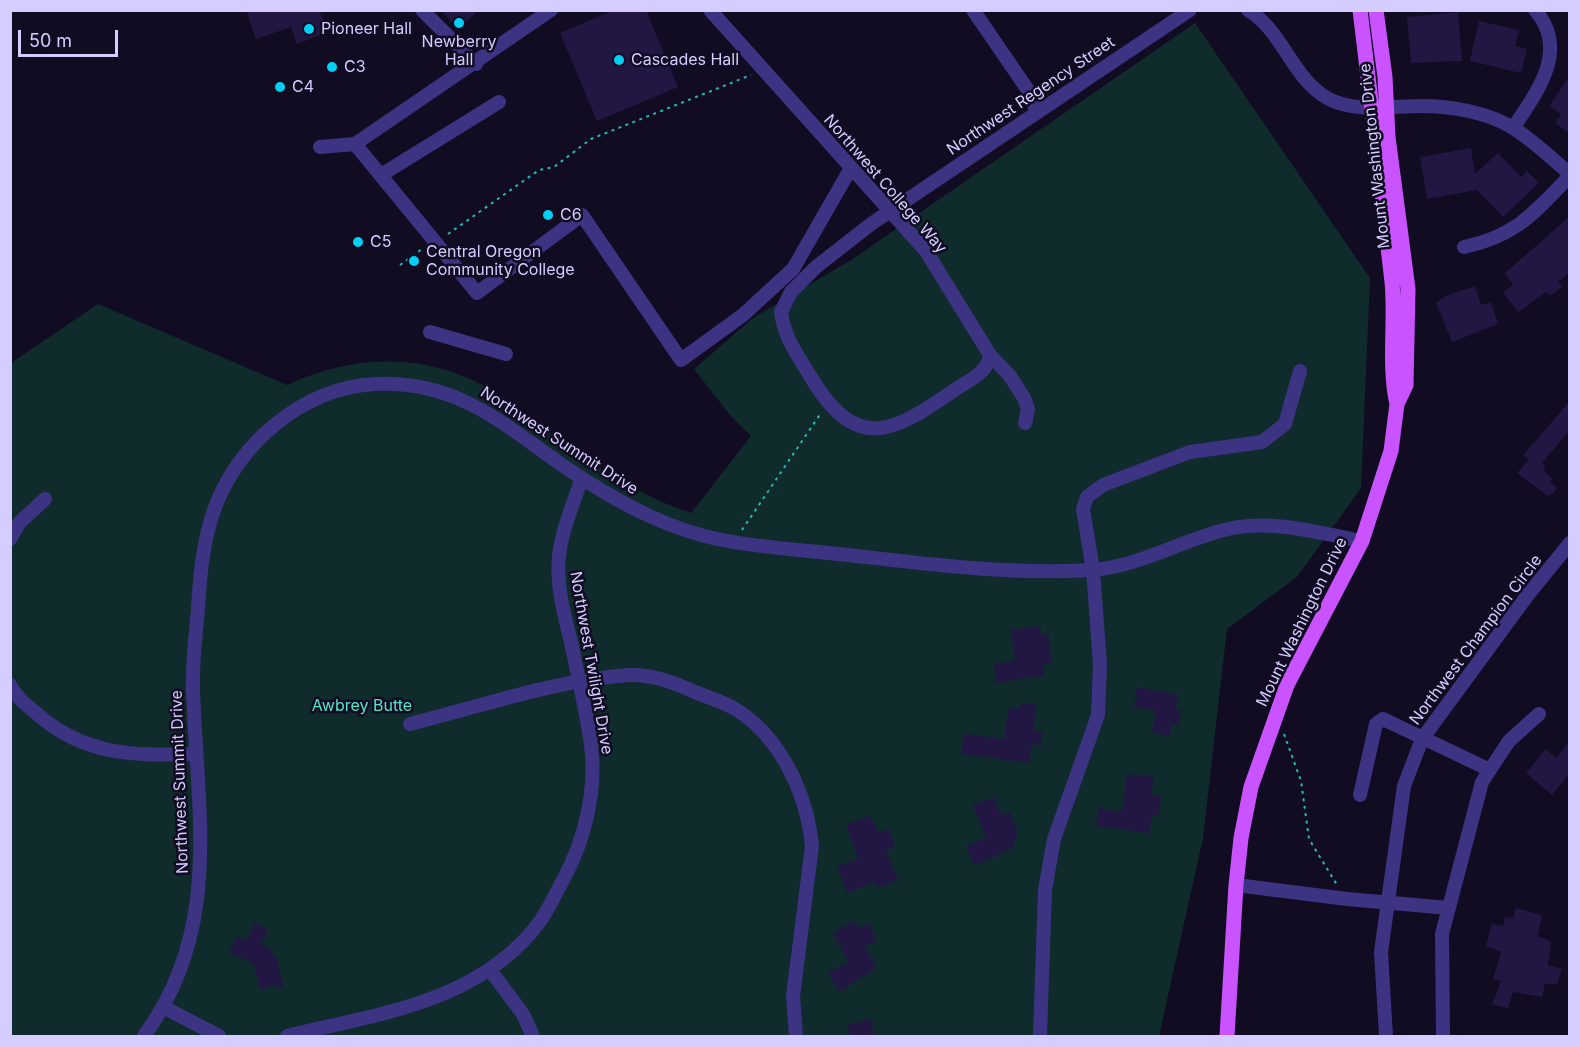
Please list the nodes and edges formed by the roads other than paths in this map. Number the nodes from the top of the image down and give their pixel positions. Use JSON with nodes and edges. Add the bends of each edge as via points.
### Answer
{"nodes":[{"id":1,"x":422,"y":10,"type":"edge"},
{"id":2,"x":551,"y":10,"type":"edge"},
{"id":3,"x":710,"y":10,"type":"edge"},
{"id":4,"x":973,"y":10,"type":"edge"},
{"id":5,"x":1190,"y":10,"type":"edge"},
{"id":6,"x":1248,"y":10,"type":"edge"},
{"id":7,"x":1360,"y":10,"type":"edge"},
{"id":8,"x":1376,"y":10,"type":"edge"},
{"id":9,"x":1535,"y":10,"type":"edge"},
{"id":10,"x":476,"y":64,"type":"junction"},
{"id":11,"x":499,"y":102,"type":"dead end"},
{"id":12,"x":1370,"y":107,"type":"junction"},
{"id":13,"x":1388,"y":107,"type":"junction"},
{"id":14,"x":1036,"y":112,"type":"junction"},
{"id":15,"x":1513,"y":128,"type":"junction"},
{"id":16,"x":356,"y":144,"type":"junction"},
{"id":17,"x":320,"y":147,"type":"dead end"},
{"id":18,"x":851,"y":168,"type":"junction"},
{"id":19,"x":381,"y":175,"type":"junction"},
{"id":20,"x":1569,"y":175,"type":"edge"},
{"id":21,"x":890,"y":211,"type":"junction"},
{"id":22,"x":1464,"y":247,"type":"dead end"},
{"id":23,"x":430,"y":332,"type":"dead end"},
{"id":24,"x":506,"y":354,"type":"dead end"},
{"id":25,"x":990,"y":355,"type":"junction"},
{"id":26,"x":1300,"y":371,"type":"dead end"},
{"id":27,"x":1398,"y":404,"type":"junction"},
{"id":28,"x":1025,"y":423,"type":"dead end"},
{"id":29,"x":582,"y":478,"type":"junction"},
{"id":30,"x":45,"y":499,"type":"dead end"},
{"id":31,"x":10,"y":539,"type":"edge"},
{"id":32,"x":1362,"y":542,"type":"junction"},
{"id":33,"x":1569,"y":543,"type":"edge"},
{"id":34,"x":1093,"y":570,"type":"junction"},
{"id":35,"x":579,"y":682,"type":"junction"},
{"id":36,"x":10,"y":685,"type":"edge"},
{"id":37,"x":1539,"y":714,"type":"dead end"},
{"id":38,"x":410,"y":724,"type":"dead end"},
{"id":39,"x":1422,"y":739,"type":"junction"},
{"id":40,"x":196,"y":754,"type":"junction"},
{"id":41,"x":1490,"y":770,"type":"junction"},
{"id":42,"x":1360,"y":795,"type":"dead end"},
{"id":43,"x":1236,"y":885,"type":"junction"},
{"id":44,"x":1390,"y":901,"type":"junction"},
{"id":45,"x":1449,"y":908,"type":"junction"},
{"id":46,"x":490,"y":969,"type":"junction"},
{"id":47,"x":165,"y":1008,"type":"junction"},
{"id":48,"x":144,"y":1036,"type":"edge"},
{"id":49,"x":219,"y":1036,"type":"edge"},
{"id":50,"x":287,"y":1036,"type":"edge"},
{"id":51,"x":533,"y":1036,"type":"edge"},
{"id":52,"x":796,"y":1036,"type":"edge"},
{"id":53,"x":1040,"y":1036,"type":"edge"},
{"id":54,"x":1227,"y":1036,"type":"edge"},
{"id":55,"x":1386,"y":1036,"type":"edge"},
{"id":56,"x":1443,"y":1036,"type":"edge"}],
"edges":[{"from":1,"to":10,"type":"street"},
{"from":2,"to":10,"type":"street"},
{"from":3,"to":18,"type":"street","name":"Northwest College Way"},
{"from":4,"to":14,"type":"street","via":[[1032,96]]},
{"from":5,"to":14,"type":"street","name":"Northwest Regency Street"},
{"from":6,"to":12,"type":"street","via":[[1270,27],[1312,86],[1326,98],[1344,105]]},
{"from":7,"to":12,"type":"main road","name":"Mount Washington Drive"},
{"from":8,"to":13,"type":"main road","name":"Mount Washington Drive"},
{"from":9,"to":15,"type":"street","via":[[1548,32],[1551,60],[1535,95]]},
{"from":10,"to":16,"type":"street"},
{"from":11,"to":19,"type":"street"},
{"from":12,"to":13,"type":"street"},
{"from":12,"to":27,"type":"main road","name":"Mount Washington Drive","via":[[1392,284],[1392,383]]},
{"from":13,"to":15,"type":"street","via":[[1466,110]]},
{"from":13,"to":27,"type":"main road","name":"Mount Washington Drive","via":[[1388,137],[1408,289],[1406,385]]},
{"from":14,"to":21,"type":"street","name":"Northwest Regency Street"},
{"from":15,"to":20,"type":"street"},
{"from":16,"to":17,"type":"street"},
{"from":16,"to":19,"type":"street"},
{"from":18,"to":19,"type":"street","via":[[792,269],[743,315],[681,360],[582,215],[477,294]]},
{"from":18,"to":21,"type":"street","name":"Northwest College Way"},
{"from":20,"to":22,"type":"street","via":[[1521,225]]},
{"from":21,"to":25,"type":"street","name":"Northwest College Way","via":[[926,251]]},
{"from":21,"to":25,"type":"street","via":[[816,267],[791,291],[781,312],[788,340],[827,403],[844,420],[864,428],[884,429],[914,418],[976,376],[985,369]]},
{"from":23,"to":24,"type":"street"},
{"from":25,"to":28,"type":"street","name":"Northwest College Way","via":[[1024,398],[1028,409]]},
{"from":26,"to":34,"type":"street","via":[[1285,424],[1262,442],[1190,452],[1103,485],[1087,497],[1084,525]]},
{"from":27,"to":32,"type":"main road","name":"Mount Washington Drive","via":[[1391,451]]},
{"from":29,"to":34,"type":"street","name":"Northwest Summit Drive","via":[[652,519],[694,534],[734,542],[966,569]]},
{"from":29,"to":35,"type":"street","name":"Northwest Twilight Drive","via":[[561,539],[558,569]]},
{"from":29,"to":40,"type":"street","name":"Northwest Summit Drive","via":[[490,414],[458,396],[425,387],[353,387],[329,393],[295,410],[265,432],[231,472],[214,511],[201,558],[193,682]]},
{"from":30,"to":31,"type":"street","via":[[20,522]]},
{"from":32,"to":34,"type":"street","name":"Northwest Summit Drive","via":[[1270,525],[1229,529],[1140,561]]},
{"from":32,"to":43,"type":"main road","name":"Mount Washington Drive","via":[[1276,711],[1251,787]]},
{"from":33,"to":39,"type":"street","name":"Northwest Champion Circle"},
{"from":34,"to":53,"type":"street","via":[[1100,664],[1098,715],[1054,839],[1045,890]]},
{"from":35,"to":38,"type":"street"},
{"from":35,"to":46,"type":"street","name":"Northwest Twilight Drive","via":[[591,747],[592,776],[585,831],[575,859],[541,920]]},
{"from":35,"to":52,"type":"street","via":[[632,675],[669,680],[737,710],[771,741],[798,784],[812,846],[793,996]]},
{"from":36,"to":40,"type":"street","via":[[15,695],[49,725],[90,746],[138,756]]},
{"from":37,"to":41,"type":"street","via":[[1509,741]]},
{"from":39,"to":41,"type":"street"},
{"from":39,"to":42,"type":"street","via":[[1383,719],[1376,724]]},
{"from":39,"to":44,"type":"street","name":"Northwest Champion Circle","via":[[1404,786]]},
{"from":40,"to":47,"type":"street","name":"Northwest Summit Drive","via":[[201,867],[195,926],[183,968]]},
{"from":41,"to":45,"type":"street","via":[[1482,782]]},
{"from":43,"to":44,"type":"street"},
{"from":43,"to":54,"type":"main road","name":"Mount Washington Drive"},
{"from":44,"to":45,"type":"street"},
{"from":44,"to":55,"type":"street","name":"Northwest Champion Circle","via":[[1381,952]]},
{"from":45,"to":56,"type":"street","via":[[1442,934]]},
{"from":46,"to":50,"type":"street","name":"Northwest Twilight Drive","via":[[455,991],[424,1003]]},
{"from":46,"to":51,"type":"street","via":[[523,1014]]},
{"from":47,"to":48,"type":"street","name":"Northwest Summit Drive"},
{"from":47,"to":49,"type":"street"}]}
